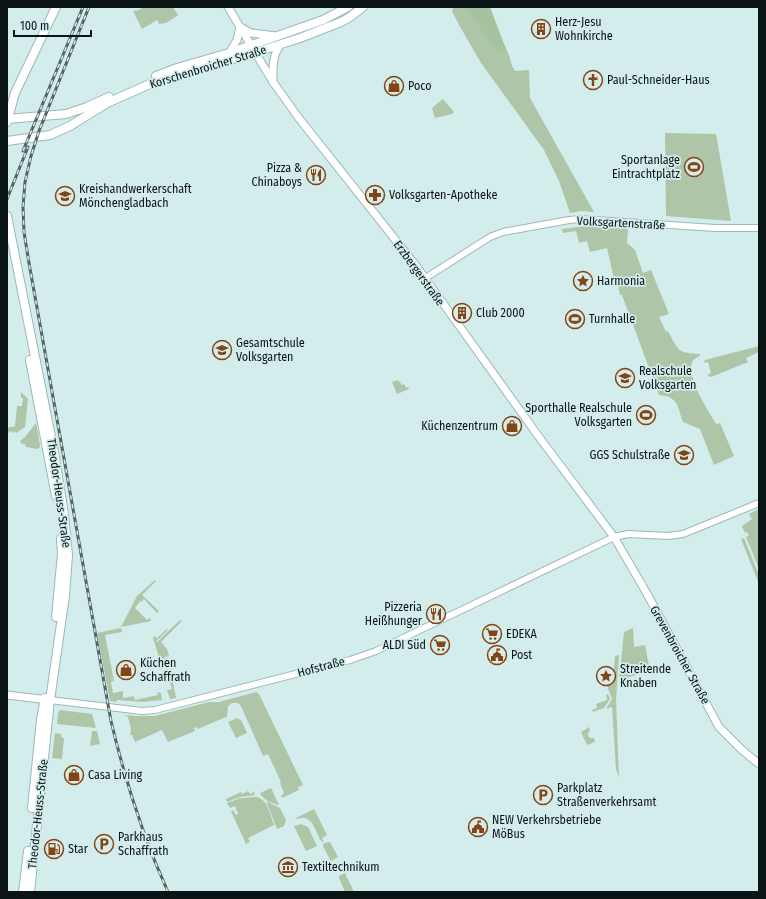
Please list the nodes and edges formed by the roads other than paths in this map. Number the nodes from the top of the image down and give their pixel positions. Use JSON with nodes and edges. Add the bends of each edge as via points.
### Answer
{"nodes":[{"id":1,"x":56,"y":7,"type":"edge"},
{"id":2,"x":228,"y":7,"type":"edge"},
{"id":3,"x":348,"y":7,"type":"edge"},
{"id":4,"x":363,"y":7,"type":"edge"},
{"id":5,"x":240,"y":27,"type":"junction"},
{"id":6,"x":276,"y":36,"type":"junction"},
{"id":7,"x":250,"y":45,"type":"junction"},
{"id":8,"x":279,"y":46,"type":"junction"},
{"id":9,"x":229,"y":53,"type":"junction"},
{"id":10,"x":255,"y":53,"type":"junction"},
{"id":11,"x":273,"y":82,"type":"junction"},
{"id":12,"x":15,"y":93,"type":"junction"},
{"id":13,"x":7,"y":103,"type":"edge"},
{"id":14,"x":7,"y":122,"type":"edge"},
{"id":15,"x":7,"y":141,"type":"edge"},
{"id":16,"x":7,"y":216,"type":"edge"},
{"id":17,"x":759,"y":228,"type":"edge"},
{"id":18,"x":7,"y":240,"type":"edge"},
{"id":19,"x":424,"y":278,"type":"junction"},
{"id":20,"x":759,"y":503,"type":"edge"},
{"id":21,"x":614,"y":537,"type":"junction"},
{"id":22,"x":7,"y":695,"type":"edge"},
{"id":23,"x":47,"y":699,"type":"junction"},
{"id":24,"x":759,"y":764,"type":"edge"},
{"id":25,"x":23,"y":892,"type":"edge"},
{"id":26,"x":30,"y":892,"type":"edge"}],
"edges":[{"from":1,"to":12,"type":"main road"},
{"from":2,"to":5,"type":"main road","name":"Erzbergerstraße"},
{"from":3,"to":6,"type":"main road","name":"Korschenbroicher Straße","via":[[323,20]]},
{"from":4,"to":8,"type":"main road","name":"Korschenbroicher Straße","via":[[327,29]]},
{"from":5,"to":6,"type":"main road","via":[[251,34]]},
{"from":5,"to":7,"type":"main road","name":"Erzbergerstraße"},
{"from":5,"to":9,"type":"main road","via":[[237,40]]},
{"from":6,"to":7,"type":"main road","name":"Korschenbroicher Straße"},
{"from":7,"to":9,"type":"main road","name":"Korschenbroicher Straße"},
{"from":7,"to":10,"type":"main road","name":"Erzbergerstraße"},
{"from":8,"to":10,"type":"main road","name":"Korschenbroicher Straße"},
{"from":8,"to":11,"type":"main road","via":[[274,56]]},
{"from":9,"to":14,"type":"main road","name":"Korschenbroicher Straße","via":[[158,75],[74,112]]},
{"from":10,"to":11,"type":"main road","name":"Erzbergerstraße"},
{"from":10,"to":15,"type":"main road","name":"Korschenbroicher Straße","via":[[161,79],[107,104],[50,135]]},
{"from":11,"to":19,"type":"main road","name":"Erzbergerstraße"},
{"from":12,"to":13,"type":"main road"},
{"from":12,"to":14,"type":"main road"},
{"from":16,"to":23,"type":"main road","name":"Theodor-Heuss-Straße","via":[[54,452],[68,554],[64,596]]},
{"from":17,"to":19,"type":"street","name":"Volksgartenstraße","via":[[569,220],[503,232],[490,237]]},
{"from":18,"to":23,"type":"main road","name":"Theodor-Heuss-Straße","via":[[48,451],[61,535],[59,594]]},
{"from":19,"to":21,"type":"main road","name":"Erzbergerstraße"},
{"from":20,"to":21,"type":"street","name":"Hofstraße","via":[[683,534],[628,534]]},
{"from":21,"to":23,"type":"street","name":"Hofstraße","via":[[357,658],[156,710],[142,711]]},
{"from":21,"to":24,"type":"main road","name":"Grevenbroicher Straße","via":[[719,727]]},
{"from":22,"to":23,"type":"main road","name":"Hofstraße"},
{"from":23,"to":25,"type":"main road","name":"Theodor-Heuss-Straße","via":[[41,720]]},
{"from":23,"to":26,"type":"main road","name":"Theodor-Heuss-Straße"}]}
